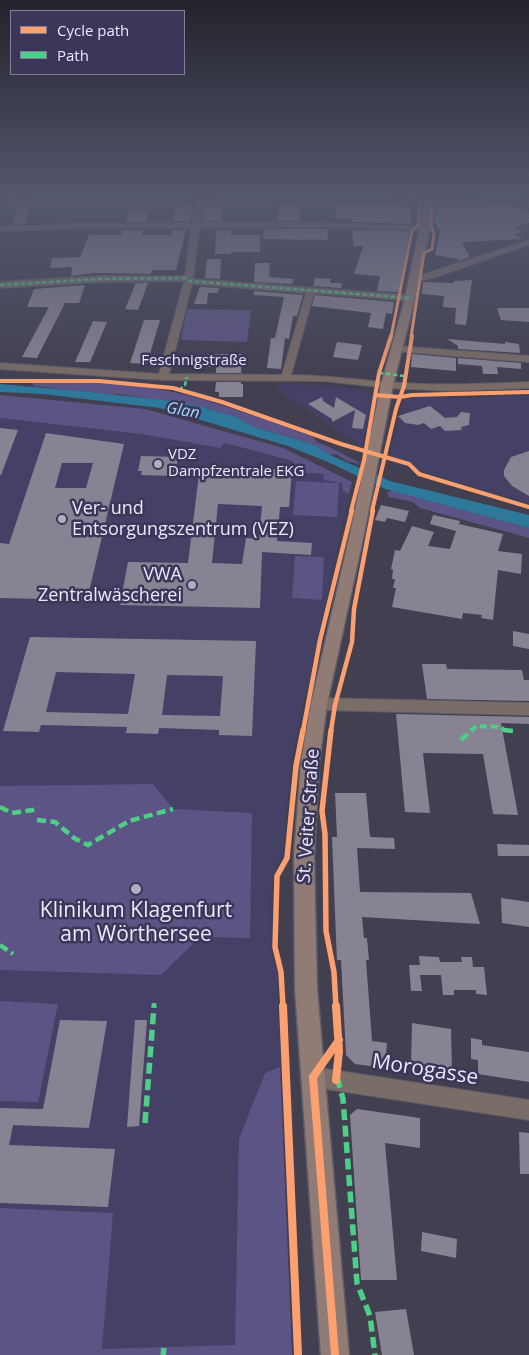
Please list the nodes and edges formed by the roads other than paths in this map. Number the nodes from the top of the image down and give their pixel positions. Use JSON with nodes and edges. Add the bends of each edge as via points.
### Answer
{"nodes":[{"id":1,"x":191,"y":261,"type":"edge"},
{"id":2,"x":417,"y":261,"type":"edge"},
{"id":3,"x":471,"y":261,"type":"edge"},
{"id":4,"x":413,"y":279,"type":"junction"},
{"id":5,"x":189,"y":280,"type":"junction"},
{"id":6,"x":0,"y":285,"type":"edge"},
{"id":7,"x":311,"y":290,"type":"junction"},
{"id":8,"x":410,"y":298,"type":"junction"},
{"id":9,"x":396,"y":349,"type":"junction"},
{"id":10,"x":529,"y":359,"type":"edge"},
{"id":11,"x":0,"y":366,"type":"edge"},
{"id":12,"x":163,"y":377,"type":"junction"},
{"id":13,"x":286,"y":377,"type":"junction"},
{"id":14,"x":387,"y":385,"type":"junction"},
{"id":15,"x":529,"y":385,"type":"edge"},
{"id":16,"x":319,"y":704,"type":"junction"},
{"id":17,"x":529,"y":709,"type":"edge"},
{"id":18,"x":313,"y":1077,"type":"junction"},
{"id":19,"x":529,"y":1110,"type":"edge"},
{"id":20,"x":334,"y":1355,"type":"edge"}],
"edges":[{"from":1,"to":5,"type":"street"},
{"from":2,"to":4,"type":"main road","name":"St. Veiter Straße"},
{"from":3,"to":4,"type":"street"},
{"from":4,"to":8,"type":"main road","name":"St. Veiter Straße"},
{"from":5,"to":6,"type":"street","via":[[98,279]]},
{"from":5,"to":7,"type":"street"},
{"from":5,"to":12,"type":"street"},
{"from":7,"to":8,"type":"street"},
{"from":7,"to":13,"type":"street"},
{"from":8,"to":9,"type":"main road","name":"St. Veiter Straße"},
{"from":9,"to":10,"type":"street"},
{"from":9,"to":14,"type":"main road","name":"St. Veiter Straße"},
{"from":11,"to":12,"type":"street","name":"Feschnigstraße"},
{"from":12,"to":13,"type":"street","name":"Feschnigstraße"},
{"from":13,"to":14,"type":"street","name":"Feschnigstraße"},
{"from":14,"to":15,"type":"street","name":"Feschnigstraße","via":[[452,388]]},
{"from":14,"to":16,"type":"main road","name":"St. Veiter Straße"},
{"from":16,"to":17,"type":"street"},
{"from":16,"to":18,"type":"main road","name":"St. Veiter Straße","via":[[310,762],[304,856],[306,989]]},
{"from":18,"to":19,"type":"street","name":"Morogasse"},
{"from":18,"to":20,"type":"main road","name":"St. Veiter Straße"}]}
